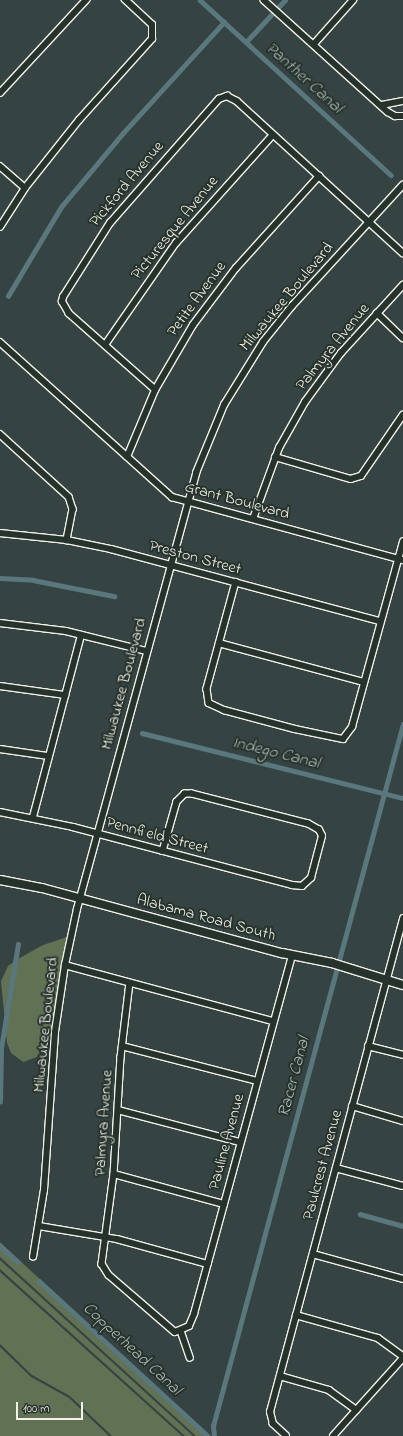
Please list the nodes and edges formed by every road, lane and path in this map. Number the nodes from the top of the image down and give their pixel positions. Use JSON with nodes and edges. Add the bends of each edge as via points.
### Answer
{"nodes":[{"id":1,"x":86,"y":0,"type":"edge"},
{"id":2,"x":125,"y":0,"type":"edge"},
{"id":3,"x":264,"y":0,"type":"edge"},
{"id":4,"x":353,"y":0,"type":"edge"},
{"id":5,"x":314,"y":44,"type":"junction"},
{"id":6,"x":0,"y":93,"type":"edge"},
{"id":7,"x":403,"y":101,"type":"edge"},
{"id":8,"x":382,"y":105,"type":"junction"},
{"id":9,"x":403,"y":116,"type":"edge"},
{"id":10,"x":274,"y":135,"type":"junction"},
{"id":11,"x":0,"y":166,"type":"edge"},
{"id":12,"x":319,"y":176,"type":"junction"},
{"id":13,"x":403,"y":186,"type":"edge"},
{"id":14,"x":25,"y":188,"type":"junction"},
{"id":15,"x":369,"y":222,"type":"junction"},
{"id":16,"x":0,"y":227,"type":"edge"},
{"id":17,"x":403,"y":253,"type":"edge"},
{"id":18,"x":403,"y":284,"type":"edge"},
{"id":19,"x":377,"y":313,"type":"junction"},
{"id":20,"x":403,"y":338,"type":"edge"},
{"id":21,"x":0,"y":342,"type":"edge"},
{"id":22,"x":105,"y":345,"type":"junction"},
{"id":23,"x":156,"y":390,"type":"junction"},
{"id":24,"x":403,"y":415,"type":"edge"},
{"id":25,"x":1,"y":436,"type":"edge"},
{"id":26,"x":127,"y":457,"type":"junction"},
{"id":27,"x":275,"y":457,"type":"junction"},
{"id":28,"x":187,"y":501,"type":"junction"},
{"id":29,"x":253,"y":519,"type":"junction"},
{"id":30,"x":0,"y":533,"type":"edge"},
{"id":31,"x":67,"y":540,"type":"junction"},
{"id":32,"x":403,"y":542,"type":"edge"},
{"id":33,"x":400,"y":559,"type":"edge"},
{"id":34,"x":170,"y":564,"type":"junction"},
{"id":35,"x":236,"y":582,"type":"junction"},
{"id":36,"x":380,"y":621,"type":"junction"},
{"id":37,"x":0,"y":623,"type":"edge"},
{"id":38,"x":81,"y":635,"type":"junction"},
{"id":39,"x":219,"y":643,"type":"junction"},
{"id":40,"x":147,"y":651,"type":"junction"},
{"id":41,"x":364,"y":682,"type":"junction"},
{"id":42,"x":0,"y":686,"type":"edge"},
{"id":43,"x":65,"y":695,"type":"junction"},
{"id":44,"x":0,"y":749,"type":"edge"},
{"id":45,"x":48,"y":756,"type":"junction"},
{"id":46,"x":0,"y":812,"type":"edge"},
{"id":47,"x":33,"y":817,"type":"junction"},
{"id":48,"x":97,"y":833,"type":"junction"},
{"id":49,"x":163,"y":851,"type":"junction"},
{"id":50,"x":0,"y":880,"type":"edge"},
{"id":51,"x":80,"y":898,"type":"junction"},
{"id":52,"x":403,"y":919,"type":"edge"},
{"id":53,"x":292,"y":955,"type":"junction"},
{"id":54,"x":65,"y":965,"type":"junction"},
{"id":55,"x":386,"y":980,"type":"junction"},
{"id":56,"x":130,"y":983,"type":"junction"},
{"id":57,"x":403,"y":985,"type":"edge"},
{"id":58,"x":273,"y":1021,"type":"junction"},
{"id":59,"x":122,"y":1046,"type":"junction"},
{"id":60,"x":368,"y":1046,"type":"junction"},
{"id":61,"x":403,"y":1055,"type":"edge"},
{"id":62,"x":257,"y":1081,"type":"junction"},
{"id":63,"x":352,"y":1106,"type":"junction"},
{"id":64,"x":118,"y":1110,"type":"junction"},
{"id":65,"x":403,"y":1121,"type":"edge"},
{"id":66,"x":240,"y":1142,"type":"junction"},
{"id":67,"x":336,"y":1168,"type":"junction"},
{"id":68,"x":114,"y":1174,"type":"junction"},
{"id":69,"x":403,"y":1186,"type":"edge"},
{"id":70,"x":224,"y":1204,"type":"junction"},
{"id":71,"x":39,"y":1226,"type":"junction"},
{"id":72,"x":106,"y":1237,"type":"junction"},
{"id":73,"x":312,"y":1254,"type":"junction"},
{"id":74,"x":33,"y":1257,"type":"dead end"},
{"id":75,"x":208,"y":1264,"type":"junction"},
{"id":76,"x":403,"y":1279,"type":"edge"},
{"id":77,"x":296,"y":1315,"type":"junction"},
{"id":78,"x":181,"y":1331,"type":"junction"},
{"id":79,"x":190,"y":1357,"type":"dead end"},
{"id":80,"x":403,"y":1357,"type":"edge"},
{"id":81,"x":280,"y":1376,"type":"junction"},
{"id":82,"x":357,"y":1410,"type":"junction"},
{"id":83,"x":286,"y":1436,"type":"edge"},
{"id":84,"x":334,"y":1436,"type":"edge"}],
"edges":[{"from":1,"to":6,"type":"street"},
{"from":2,"to":14,"type":"street","via":[[149,21],[154,32],[148,43],[78,120]]},
{"from":3,"to":5,"type":"street"},
{"from":4,"to":5,"type":"street"},
{"from":5,"to":8,"type":"street"},
{"from":7,"to":8,"type":"street"},
{"from":8,"to":9,"type":"street","via":[[395,116]]},
{"from":10,"to":12,"type":"street"},
{"from":10,"to":22,"type":"street","name":"Picturesque Avenue","via":[[176,242]]},
{"from":10,"to":22,"type":"street","name":"Pickford Avenue","via":[[237,100],[227,96],[215,102],[128,200],[68,286],[62,302],[69,314]]},
{"from":11,"to":14,"type":"street"},
{"from":12,"to":15,"type":"street"},
{"from":12,"to":23,"type":"street","name":"Petite Avenue","via":[[220,287],[193,325]]},
{"from":13,"to":15,"type":"street","name":"Milwaukee Boulevard"},
{"from":14,"to":16,"type":"street"},
{"from":15,"to":17,"type":"street"},
{"from":15,"to":28,"type":"street","name":"Milwaukee Boulevard","via":[[292,306],[252,358],[214,425]]},
{"from":18,"to":19,"type":"street","name":"Palmyra Avenue"},
{"from":19,"to":20,"type":"street"},
{"from":19,"to":27,"type":"street","name":"Palmyra Avenue","via":[[314,387]]},
{"from":21,"to":26,"type":"street","name":"Grant Boulevard"},
{"from":22,"to":23,"type":"street"},
{"from":23,"to":26,"type":"street","name":"Petite Avenue"},
{"from":24,"to":27,"type":"street","via":[[361,476],[351,479]]},
{"from":25,"to":31,"type":"street","via":[[69,497],[73,509]]},
{"from":26,"to":28,"type":"street","name":"Grant Boulevard","via":[[172,497]]},
{"from":27,"to":29,"type":"street","name":"Palmyra Avenue"},
{"from":28,"to":29,"type":"street","name":"Grant Boulevard"},
{"from":28,"to":34,"type":"street","name":"Milwaukee Boulevard"},
{"from":29,"to":33,"type":"street","name":"Grant Boulevard"},
{"from":30,"to":31,"type":"street","name":"Preston Street"},
{"from":31,"to":34,"type":"street","name":"Preston Street"},
{"from":32,"to":33,"type":"street"},
{"from":33,"to":36,"type":"street"},
{"from":34,"to":35,"type":"street","name":"Preston Street"},
{"from":34,"to":40,"type":"street","name":"Milwaukee Boulevard"},
{"from":35,"to":36,"type":"street","name":"Preston Street"},
{"from":35,"to":39,"type":"street"},
{"from":36,"to":41,"type":"street"},
{"from":37,"to":38,"type":"street"},
{"from":38,"to":40,"type":"street"},
{"from":38,"to":43,"type":"street"},
{"from":39,"to":41,"type":"street"},
{"from":39,"to":41,"type":"street","via":[[207,689],[209,703],[224,710],[318,735],[343,739],[350,733]]},
{"from":40,"to":48,"type":"street","name":"Milwaukee Boulevard"},
{"from":42,"to":43,"type":"street"},
{"from":43,"to":45,"type":"street"},
{"from":44,"to":45,"type":"street"},
{"from":45,"to":47,"type":"street"},
{"from":46,"to":47,"type":"street","name":"Pennfield Street"},
{"from":47,"to":48,"type":"street","name":"Pennfield Street"},
{"from":48,"to":49,"type":"street","name":"Pennfield Street"},
{"from":48,"to":51,"type":"street","name":"Milwaukee Boulevard"},
{"from":49,"to":49,"type":"street","name":"Pennfield Street","via":[[180,797],[192,794],[302,822],[319,830],[321,841],[313,873],[306,884],[292,885]]},
{"from":50,"to":51,"type":"street","name":"Alabama Road South"},
{"from":51,"to":53,"type":"street","name":"Alabama Road South"},
{"from":51,"to":54,"type":"street","name":"Milwaukee Boulevard"},
{"from":52,"to":55,"type":"street","name":"Paulcrest Avenue"},
{"from":53,"to":55,"type":"street","name":"Alabama Road South","via":[[348,967]]},
{"from":53,"to":58,"type":"street","name":"Pauline Avenue"},
{"from":54,"to":56,"type":"street"},
{"from":54,"to":71,"type":"street","name":"Milwaukee Boulevard","via":[[55,1032],[47,1169]]},
{"from":55,"to":57,"type":"street","name":"Alabama Road South"},
{"from":55,"to":60,"type":"street","name":"Paulcrest Avenue"},
{"from":56,"to":58,"type":"street"},
{"from":56,"to":59,"type":"street","name":"Palmyra Avenue"},
{"from":58,"to":62,"type":"street","name":"Pauline Avenue"},
{"from":59,"to":62,"type":"street"},
{"from":59,"to":64,"type":"street","name":"Palmyra Avenue"},
{"from":60,"to":61,"type":"street"},
{"from":60,"to":63,"type":"street","name":"Paulcrest Avenue"},
{"from":62,"to":66,"type":"street","name":"Pauline Avenue"},
{"from":63,"to":65,"type":"street"},
{"from":63,"to":67,"type":"street","name":"Paulcrest Avenue"},
{"from":64,"to":66,"type":"street"},
{"from":64,"to":68,"type":"street","name":"Palmyra Avenue"},
{"from":66,"to":70,"type":"street","name":"Pauline Avenue"},
{"from":67,"to":69,"type":"street"},
{"from":67,"to":73,"type":"street","name":"Paulcrest Avenue"},
{"from":68,"to":70,"type":"street"},
{"from":68,"to":72,"type":"street","name":"Palmyra Avenue"},
{"from":70,"to":75,"type":"street","name":"Pauline Avenue"},
{"from":71,"to":72,"type":"street"},
{"from":71,"to":74,"type":"street","name":"Milwaukee Boulevard"},
{"from":72,"to":75,"type":"street"},
{"from":72,"to":78,"type":"street","name":"Palmyra Avenue","via":[[102,1264],[109,1275],[160,1322],[174,1332]]},
{"from":73,"to":76,"type":"street"},
{"from":73,"to":77,"type":"street","name":"Paulcrest Avenue"},
{"from":75,"to":78,"type":"street","name":"Pauline Avenue","via":[[193,1319]]},
{"from":77,"to":80,"type":"street","via":[[378,1338]]},
{"from":77,"to":81,"type":"street","name":"Paulcrest Avenue"},
{"from":78,"to":79,"type":"street"},
{"from":80,"to":82,"type":"street"},
{"from":81,"to":82,"type":"street","via":[[329,1390]]},
{"from":81,"to":83,"type":"street","name":"Paulcrest Avenue","via":[[270,1418]]},
{"from":82,"to":84,"type":"street"}]}
